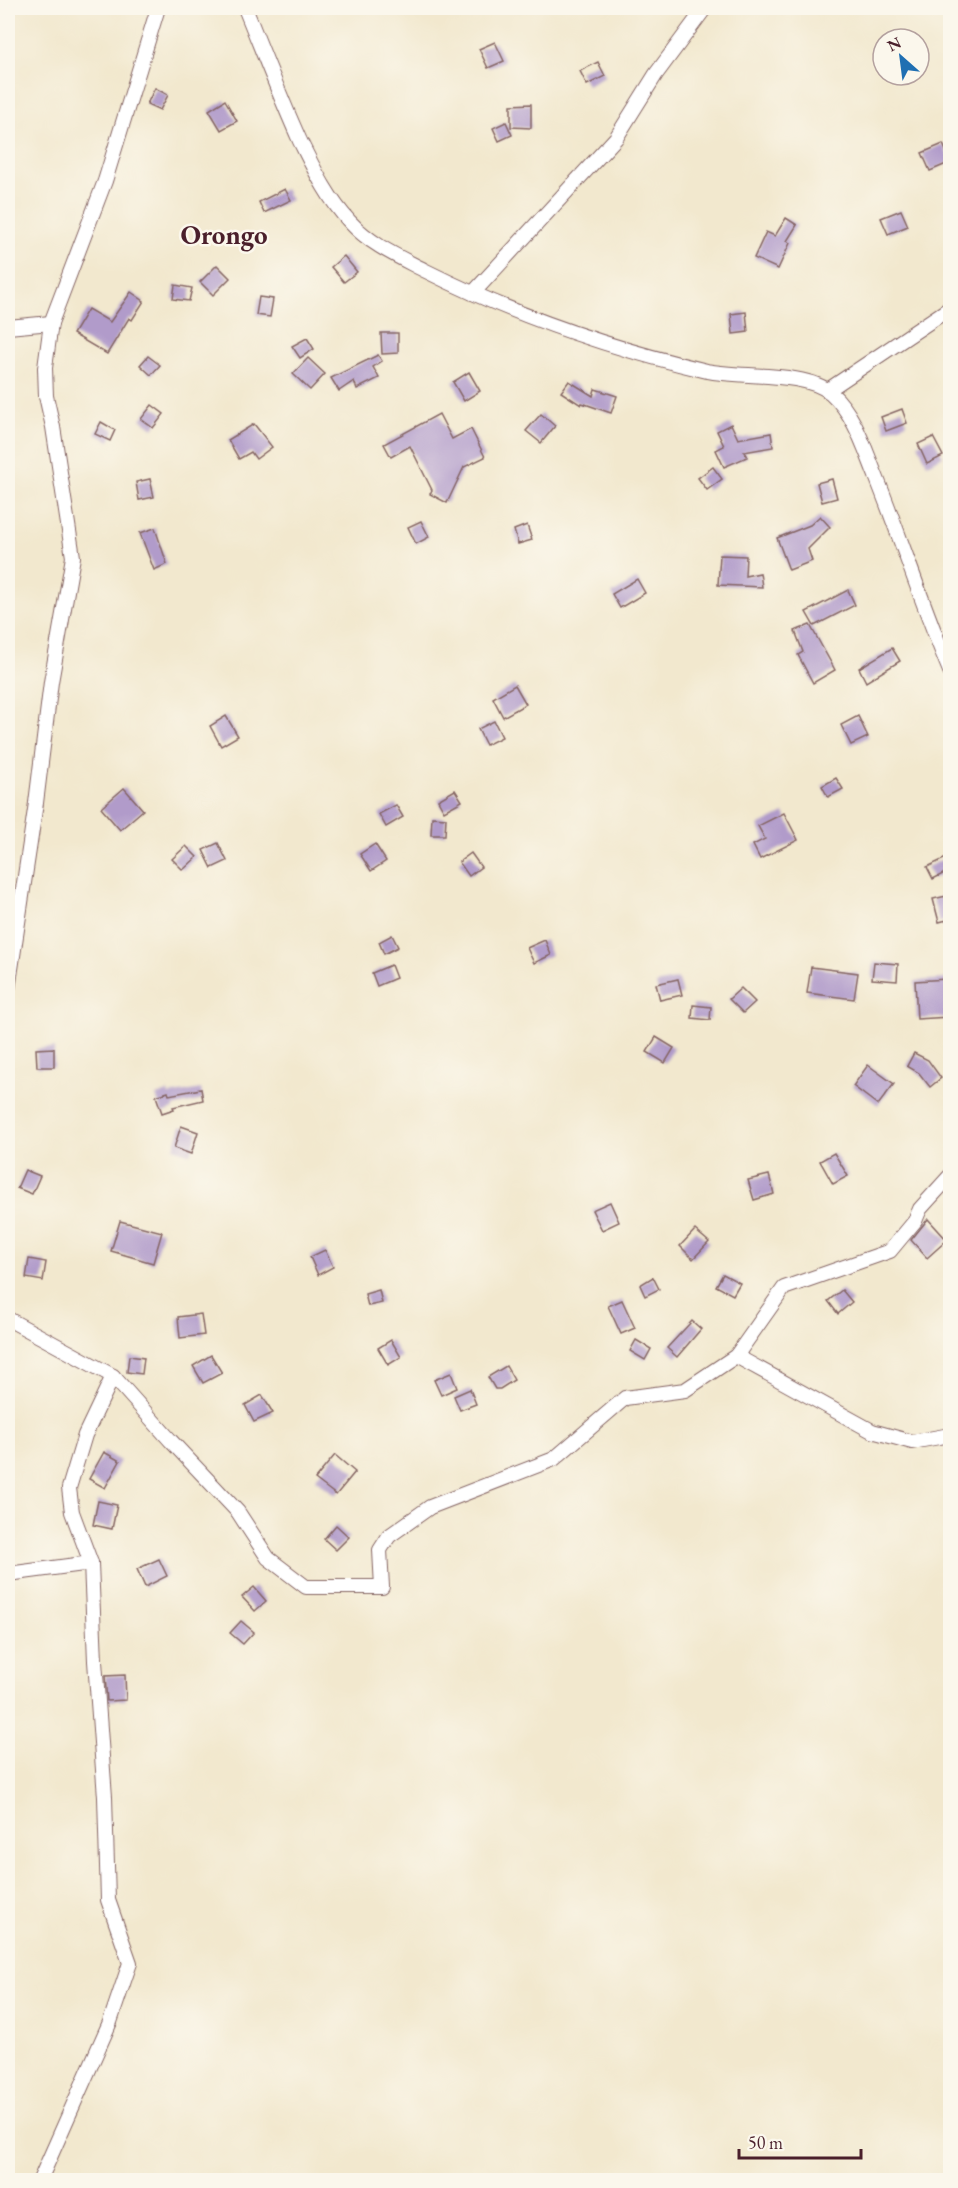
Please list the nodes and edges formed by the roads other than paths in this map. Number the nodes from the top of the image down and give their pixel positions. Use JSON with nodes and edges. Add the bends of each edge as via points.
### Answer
{"nodes":[{"id":1,"x":159,"y":8,"type":"edge"},
{"id":2,"x":245,"y":8,"type":"edge"},
{"id":3,"x":705,"y":8,"type":"edge"},
{"id":4,"x":473,"y":293,"type":"junction"},
{"id":5,"x":951,"y":308,"type":"edge"},
{"id":6,"x":51,"y":323,"type":"junction"},
{"id":7,"x":8,"y":327,"type":"edge"},
{"id":8,"x":828,"y":390,"type":"junction"},
{"id":9,"x":951,"y":671,"type":"edge"},
{"id":10,"x":8,"y":989,"type":"edge"},
{"id":11,"x":951,"y":1176,"type":"edge"},
{"id":12,"x":8,"y":1319,"type":"edge"},
{"id":13,"x":736,"y":1356,"type":"junction"},
{"id":14,"x":113,"y":1376,"type":"junction"},
{"id":15,"x":951,"y":1435,"type":"edge"},
{"id":16,"x":91,"y":1563,"type":"junction"},
{"id":17,"x":8,"y":1574,"type":"edge"},
{"id":18,"x":40,"y":2181,"type":"edge"}],
"edges":[{"from":1,"to":6,"type":"street","via":[[105,181]]},
{"from":2,"to":4,"type":"street","via":[[291,120],[331,199],[351,224],[380,248]]},
{"from":3,"to":4,"type":"street","via":[[656,74],[616,138]]},
{"from":4,"to":8,"type":"street","via":[[574,335],[652,358],[717,373],[809,380]]},
{"from":5,"to":8,"type":"street"},
{"from":6,"to":7,"type":"street"},
{"from":6,"to":10,"type":"street","via":[[46,396],[73,557],[51,682]]},
{"from":8,"to":9,"type":"street","via":[[855,424]]},
{"from":11,"to":13,"type":"street","via":[[920,1209],[890,1251],[784,1288]]},
{"from":12,"to":14,"type":"street"},
{"from":13,"to":14,"type":"street","via":[[685,1390],[626,1398],[554,1459],[430,1508],[388,1536],[380,1550],[382,1587],[306,1587],[268,1558],[238,1512]]},
{"from":13,"to":15,"type":"street","via":[[872,1431],[912,1442]]},
{"from":14,"to":16,"type":"street","via":[[85,1435],[69,1488],[72,1512]]},
{"from":16,"to":17,"type":"street"},
{"from":16,"to":18,"type":"street","via":[[108,1899],[130,1963],[110,2022]]}]}
